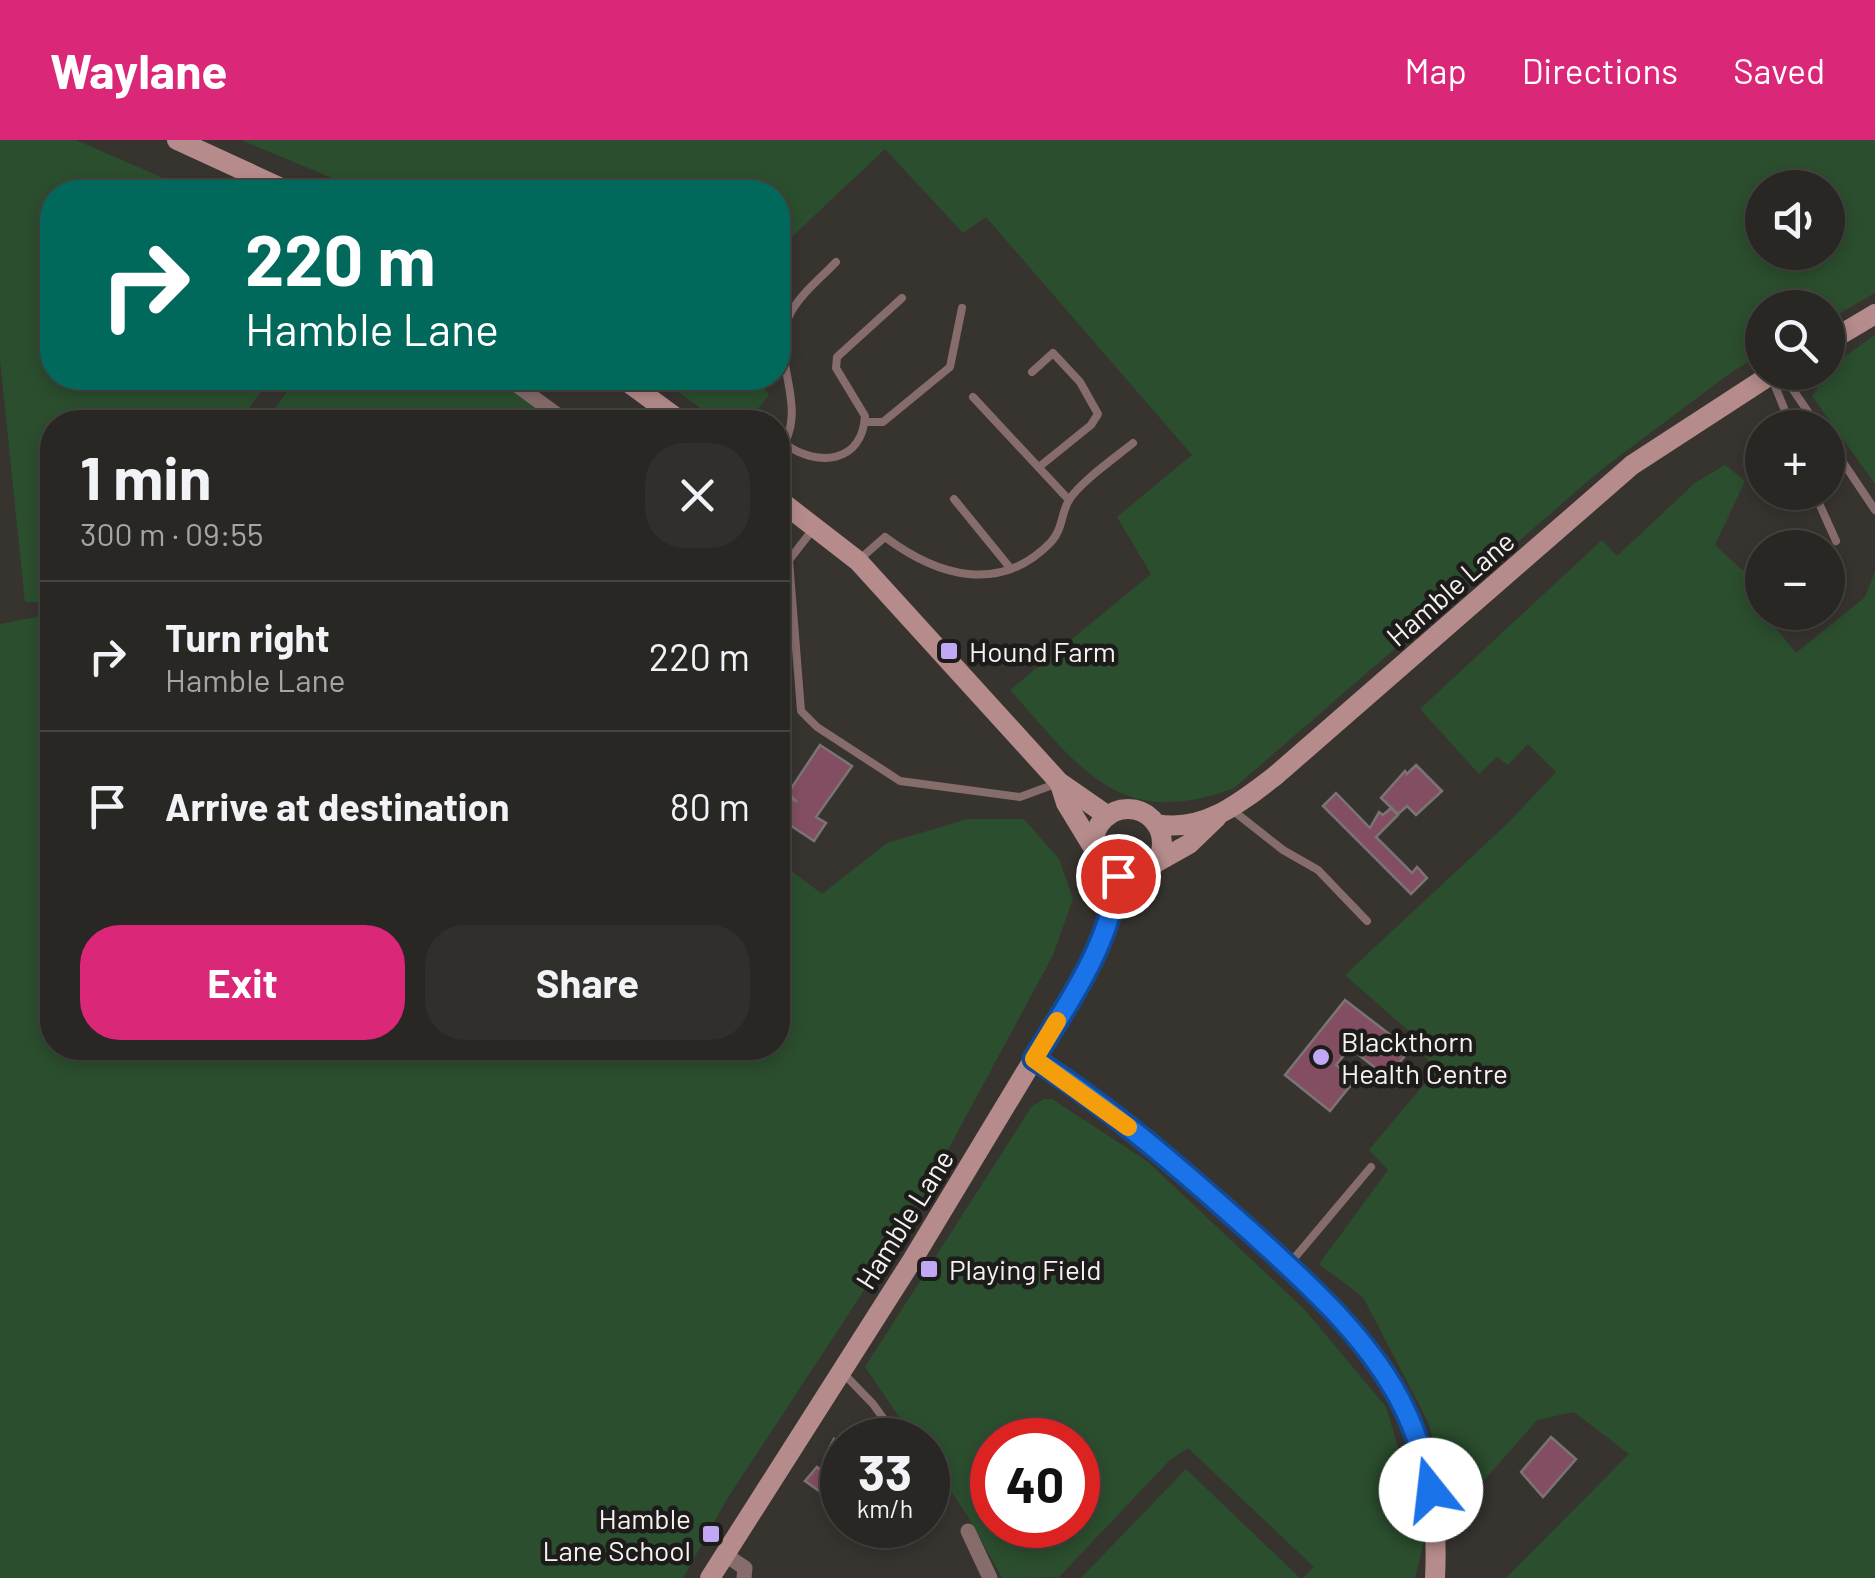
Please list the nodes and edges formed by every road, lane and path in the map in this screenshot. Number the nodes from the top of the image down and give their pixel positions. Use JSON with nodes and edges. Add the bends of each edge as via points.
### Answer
{"nodes":[{"id":1,"x":177,"y":140,"type":"edge"},
{"id":2,"x":264,"y":180,"type":"edge"},
{"id":3,"x":836,"y":262,"type":"dead end"},
{"id":4,"x":902,"y":298,"type":"dead end"},
{"id":5,"x":962,"y":308,"type":"dead end"},
{"id":6,"x":1875,"y":314,"type":"edge"},
{"id":7,"x":790,"y":316,"type":"edge"},
{"id":8,"x":1845,"y":332,"type":"edge"},
{"id":9,"x":1032,"y":372,"type":"dead end"},
{"id":10,"x":790,"y":381,"type":"edge"},
{"id":11,"x":523,"y":390,"type":"edge"},
{"id":12,"x":638,"y":390,"type":"edge"},
{"id":13,"x":1749,"y":390,"type":"edge"},
{"id":14,"x":1789,"y":390,"type":"edge"},
{"id":15,"x":972,"y":397,"type":"dead end"},
{"id":16,"x":551,"y":410,"type":"edge"},
{"id":17,"x":666,"y":410,"type":"edge"},
{"id":18,"x":1805,"y":410,"type":"edge"},
{"id":19,"x":790,"y":416,"type":"edge"},
{"id":20,"x":865,"y":422,"type":"junction"},
{"id":21,"x":1133,"y":442,"type":"dead end"},
{"id":22,"x":790,"y":448,"type":"edge"},
{"id":23,"x":1845,"y":465,"type":"edge"},
{"id":24,"x":1039,"y":466,"type":"junction"},
{"id":25,"x":954,"y":499,"type":"dead end"},
{"id":26,"x":1069,"y":500,"type":"junction"},
{"id":27,"x":1875,"y":510,"type":"edge"},
{"id":28,"x":790,"y":511,"type":"edge"},
{"id":29,"x":808,"y":524,"type":"junction"},
{"id":30,"x":858,"y":561,"type":"junction"},
{"id":31,"x":1011,"y":568,"type":"junction"},
{"id":32,"x":1059,"y":782,"type":"junction"},
{"id":33,"x":1225,"y":813,"type":"junction"},
{"id":34,"x":1108,"y":816,"type":"junction"},
{"id":35,"x":1156,"y":824,"type":"junction"},
{"id":36,"x":1094,"y":849,"type":"junction"},
{"id":37,"x":1157,"y":862,"type":"junction"},
{"id":38,"x":1118,"y":876,"type":"junction"},
{"id":39,"x":1367,"y":920,"type":"dead end"},
{"id":40,"x":1034,"y":1059,"type":"junction"},
{"id":41,"x":1372,"y":1167,"type":"dead end"},
{"id":42,"x":1288,"y":1266,"type":"junction"},
{"id":43,"x":842,"y":1372,"type":"junction"},
{"id":44,"x":883,"y":1418,"type":"edge"},
{"id":45,"x":968,"y":1531,"type":"dead end"},
{"id":46,"x":724,"y":1554,"type":"junction"},
{"id":47,"x":710,"y":1578,"type":"edge"},
{"id":48,"x":744,"y":1578,"type":"edge"},
{"id":49,"x":990,"y":1578,"type":"edge"},
{"id":50,"x":1435,"y":1578,"type":"edge"}],
"edges":[{"from":1,"to":2,"type":"main road"},
{"from":3,"to":7,"type":"lane"},
{"from":4,"to":20,"type":"lane","via":[[837,358]]},
{"from":5,"to":20,"type":"lane","via":[[950,366],[883,422]]},
{"from":6,"to":8,"type":"main road"},
{"from":9,"to":24,"type":"lane","via":[[1054,353],[1098,414]]},
{"from":10,"to":19,"type":"lane"},
{"from":11,"to":16,"type":"street"},
{"from":12,"to":17,"type":"main road"},
{"from":13,"to":33,"type":"main road","name":"Hamble Lane","via":[[1632,465]]},
{"from":14,"to":18,"type":"lane"},
{"from":15,"to":24,"type":"lane"},
{"from":20,"to":22,"type":"lane","via":[[851,448],[834,458],[804,457]]},
{"from":21,"to":26,"type":"lane"},
{"from":23,"to":27,"type":"lane"},
{"from":24,"to":26,"type":"lane"},
{"from":25,"to":31,"type":"lane"},
{"from":26,"to":31,"type":"lane","via":[[1053,540]]},
{"from":28,"to":29,"type":"main road"},
{"from":29,"to":30,"type":"main road"},
{"from":29,"to":32,"type":"lane","via":[[790,560],[801,712],[900,781],[1020,797]]},
{"from":30,"to":31,"type":"lane","via":[[885,537],[913,558],[954,574],[988,578]]},
{"from":30,"to":32,"type":"main road"},
{"from":32,"to":34,"type":"main road"},
{"from":32,"to":36,"type":"main road"},
{"from":33,"to":35,"type":"main road","name":"Hamble Lane"},
{"from":33,"to":37,"type":"main road"},
{"from":33,"to":39,"type":"lane","via":[[1318,870]]},
{"from":34,"to":35,"type":"main road","via":[[1135,810]]},
{"from":34,"to":36,"type":"main road","via":[[1098,826]]},
{"from":35,"to":37,"type":"main road","via":[[1162,839]]},
{"from":36,"to":38,"type":"main road"},
{"from":37,"to":38,"type":"main road","via":[[1144,874]]},
{"from":38,"to":40,"type":"main road","name":"Hamble Lane","via":[[1114,909],[1096,954]]},
{"from":40,"to":42,"type":"main road","via":[[1151,1145]]},
{"from":40,"to":43,"type":"main road","name":"Hamble Lane"},
{"from":41,"to":42,"type":"lane"},
{"from":42,"to":50,"type":"main road","via":[[1350,1333],[1404,1407],[1437,1520]]},
{"from":43,"to":44,"type":"lane"},
{"from":43,"to":46,"type":"main road","name":"Hamble Lane"},
{"from":45,"to":49,"type":"street"},
{"from":46,"to":47,"type":"main road","name":"Hamble Lane"},
{"from":46,"to":48,"type":"street","via":[[745,1568]]}]}
